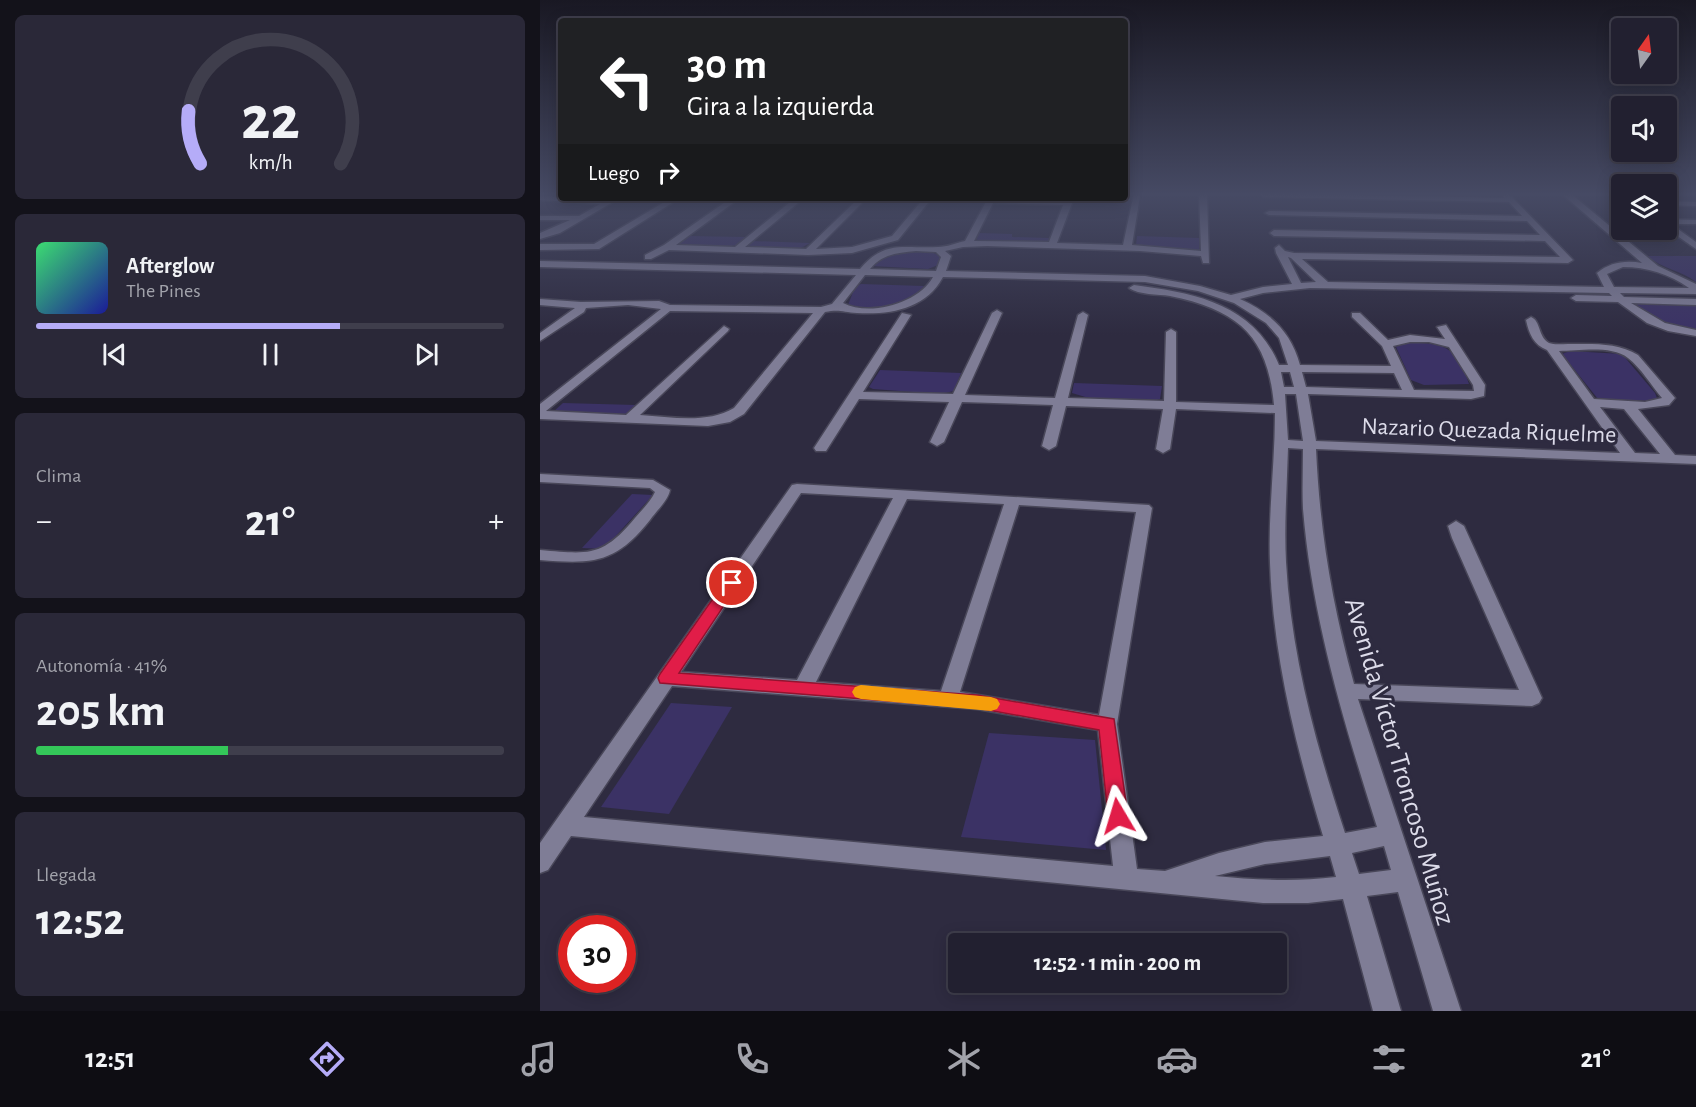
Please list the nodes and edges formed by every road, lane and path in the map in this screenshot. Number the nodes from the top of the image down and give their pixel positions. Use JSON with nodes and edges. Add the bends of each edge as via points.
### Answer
{"nodes":[{"id":1,"x":607,"y":240,"type":"edge"},
{"id":2,"x":677,"y":240,"type":"edge"},
{"id":3,"x":748,"y":240,"type":"edge"},
{"id":4,"x":820,"y":240,"type":"edge"},
{"id":5,"x":888,"y":240,"type":"edge"},
{"id":6,"x":970,"y":240,"type":"edge"},
{"id":7,"x":1054,"y":240,"type":"edge"},
{"id":8,"x":1128,"y":240,"type":"edge"},
{"id":9,"x":1204,"y":240,"type":"edge"},
{"id":10,"x":1276,"y":240,"type":"edge"},
{"id":11,"x":1356,"y":240,"type":"edge"},
{"id":12,"x":1420,"y":240,"type":"edge"},
{"id":13,"x":1518,"y":240,"type":"edge"},
{"id":14,"x":1550,"y":240,"type":"edge"},
{"id":15,"x":1621,"y":240,"type":"edge"},
{"id":16,"x":969,"y":244,"type":"junction"},
{"id":17,"x":1052,"y":245,"type":"junction"},
{"id":18,"x":869,"y":246,"type":"junction"},
{"id":19,"x":540,"y":247,"type":"edge"},
{"id":20,"x":668,"y":247,"type":"junction"},
{"id":21,"x":1127,"y":247,"type":"junction"},
{"id":22,"x":1425,"y":247,"type":"junction"},
{"id":23,"x":736,"y":250,"type":"junction"},
{"id":24,"x":938,"y":250,"type":"junction"},
{"id":25,"x":808,"y":252,"type":"junction"},
{"id":26,"x":884,"y":253,"type":"junction"},
{"id":27,"x":1280,"y":253,"type":"junction"},
{"id":28,"x":1294,"y":256,"type":"junction"},
{"id":29,"x":648,"y":257,"type":"dead end"},
{"id":30,"x":541,"y":265,"type":"edge"},
{"id":31,"x":1654,"y":268,"type":"junction"},
{"id":32,"x":859,"y":275,"type":"junction"},
{"id":33,"x":938,"y":277,"type":"junction"},
{"id":34,"x":1325,"y":285,"type":"junction"},
{"id":35,"x":1298,"y":286,"type":"junction"},
{"id":36,"x":1611,"y":289,"type":"junction"},
{"id":37,"x":1696,"y":290,"type":"edge"},
{"id":38,"x":1621,"y":300,"type":"junction"},
{"id":39,"x":540,"y":302,"type":"edge"},
{"id":40,"x":1696,"y":302,"type":"edge"},
{"id":41,"x":1223,"y":304,"type":"junction"},
{"id":42,"x":581,"y":305,"type":"junction"},
{"id":43,"x":839,"y":306,"type":"junction"},
{"id":44,"x":668,"y":308,"type":"junction"},
{"id":45,"x":821,"y":310,"type":"junction"},
{"id":46,"x":997,"y":312,"type":"dead end"},
{"id":47,"x":906,"y":315,"type":"dead end"},
{"id":48,"x":1083,"y":315,"type":"dead end"},
{"id":49,"x":1356,"y":315,"type":"dead end"},
{"id":50,"x":1266,"y":319,"type":"junction"},
{"id":51,"x":1531,"y":320,"type":"dead end"},
{"id":52,"x":1243,"y":323,"type":"junction"},
{"id":53,"x":1442,"y":327,"type":"dead end"},
{"id":54,"x":724,"y":328,"type":"dead end"},
{"id":55,"x":1171,"y":332,"type":"dead end"},
{"id":56,"x":1696,"y":333,"type":"edge"},
{"id":57,"x":540,"y":338,"type":"edge"},
{"id":58,"x":1449,"y":343,"type":"junction"},
{"id":59,"x":1387,"y":345,"type":"junction"},
{"id":60,"x":1553,"y":348,"type":"junction"},
{"id":61,"x":1273,"y":368,"type":"junction"},
{"id":62,"x":1296,"y":368,"type":"junction"},
{"id":63,"x":1398,"y":370,"type":"junction"},
{"id":64,"x":1277,"y":390,"type":"junction"},
{"id":65,"x":1301,"y":390,"type":"junction"},
{"id":66,"x":1410,"y":394,"type":"junction"},
{"id":67,"x":855,"y":395,"type":"junction"},
{"id":68,"x":957,"y":399,"type":"junction"},
{"id":69,"x":1060,"y":402,"type":"junction"},
{"id":70,"x":1589,"y":403,"type":"junction"},
{"id":71,"x":1627,"y":404,"type":"junction"},
{"id":72,"x":1170,"y":406,"type":"junction"},
{"id":73,"x":1279,"y":409,"type":"junction"},
{"id":74,"x":540,"y":410,"type":"edge"},
{"id":75,"x":540,"y":415,"type":"edge"},
{"id":76,"x":629,"y":419,"type":"junction"},
{"id":77,"x":937,"y":442,"type":"dead end"},
{"id":78,"x":1281,"y":444,"type":"junction"},
{"id":79,"x":1310,"y":445,"type":"junction"},
{"id":80,"x":1049,"y":446,"type":"dead end"},
{"id":81,"x":821,"y":448,"type":"dead end"},
{"id":82,"x":1163,"y":449,"type":"dead end"},
{"id":83,"x":1630,"y":458,"type":"junction"},
{"id":84,"x":1671,"y":459,"type":"junction"},
{"id":85,"x":1696,"y":460,"type":"edge"},
{"id":86,"x":540,"y":478,"type":"edge"},
{"id":87,"x":902,"y":494,"type":"junction"},
{"id":88,"x":1013,"y":501,"type":"junction"},
{"id":89,"x":1456,"y":526,"type":"dead end"},
{"id":90,"x":540,"y":555,"type":"edge"},
{"id":91,"x":666,"y":678,"type":"junction"},
{"id":92,"x":803,"y":688,"type":"junction"},
{"id":93,"x":1347,"y":691,"type":"junction"},
{"id":94,"x":948,"y":699,"type":"junction"},
{"id":95,"x":1107,"y":724,"type":"junction"},
{"id":96,"x":565,"y":825,"type":"junction"},
{"id":97,"x":1390,"y":834,"type":"junction"},
{"id":98,"x":1338,"y":845,"type":"junction"},
{"id":99,"x":540,"y":862,"type":"edge"},
{"id":100,"x":1126,"y":878,"type":"junction"},
{"id":101,"x":1405,"y":880,"type":"junction"},
{"id":102,"x":1167,"y":881,"type":"junction"},
{"id":103,"x":1352,"y":887,"type":"junction"},
{"id":104,"x":1387,"y":1011,"type":"edge"},
{"id":105,"x":1447,"y":1011,"type":"edge"}],
"edges":[{"from":1,"to":19,"type":"street","via":[[584,249]]},
{"from":2,"to":20,"type":"street"},
{"from":3,"to":23,"type":"street"},
{"from":4,"to":25,"type":"street"},
{"from":5,"to":18,"type":"street"},
{"from":6,"to":16,"type":"street"},
{"from":7,"to":17,"type":"street"},
{"from":8,"to":21,"type":"street"},
{"from":9,"to":21,"type":"street","via":[[1205,258]]},
{"from":10,"to":27,"type":"street"},
{"from":11,"to":22,"type":"street"},
{"from":12,"to":22,"type":"street"},
{"from":13,"to":22,"type":"street"},
{"from":14,"to":22,"type":"street","via":[[1568,260]]},
{"from":15,"to":31,"type":"street"},
{"from":16,"to":17,"type":"street"},
{"from":16,"to":24,"type":"street"},
{"from":17,"to":21,"type":"street"},
{"from":18,"to":25,"type":"street"},
{"from":18,"to":26,"type":"street"},
{"from":20,"to":23,"type":"street"},
{"from":20,"to":29,"type":"street"},
{"from":22,"to":28,"type":"street"},
{"from":23,"to":25,"type":"street"},
{"from":24,"to":26,"type":"street","via":[[916,248]]},
{"from":24,"to":33,"type":"street","via":[[946,256]]},
{"from":26,"to":32,"type":"street","via":[[873,258]]},
{"from":27,"to":28,"type":"street"},
{"from":27,"to":35,"type":"street"},
{"from":28,"to":34,"type":"street"},
{"from":30,"to":32,"type":"street","name":"Avenida Víctor Troncoso Muñoz"},
{"from":31,"to":36,"type":"street","via":[[1607,268],[1602,276]]},
{"from":31,"to":37,"type":"street","via":[[1678,276]]},
{"from":32,"to":33,"type":"street","name":"Avenida Víctor Troncoso Muñoz"},
{"from":32,"to":43,"type":"street","via":[[838,300]]},
{"from":33,"to":41,"type":"street","name":"Avenida Víctor Troncoso Muñoz","via":[[1135,288]]},
{"from":33,"to":43,"type":"street","via":[[927,294],[905,306],[879,310]]},
{"from":34,"to":35,"type":"street"},
{"from":34,"to":36,"type":"street"},
{"from":35,"to":41,"type":"street"},
{"from":36,"to":37,"type":"street"},
{"from":36,"to":38,"type":"street"},
{"from":38,"to":40,"type":"street"},
{"from":38,"to":41,"type":"street","via":[[1322,290],[1270,294]]},
{"from":38,"to":56,"type":"street","via":[[1651,322]]},
{"from":39,"to":42,"type":"street"},
{"from":41,"to":50,"type":"street","name":"Avenida Víctor Troncoso Muñoz"},
{"from":41,"to":52,"type":"street","name":"Avenida Víctor Troncoso Muñoz"},
{"from":42,"to":44,"type":"street","via":[[659,304]]},
{"from":42,"to":57,"type":"street","via":[[580,310]]},
{"from":43,"to":45,"type":"street"},
{"from":44,"to":45,"type":"street"},
{"from":44,"to":74,"type":"street"},
{"from":45,"to":76,"type":"street","via":[[731,417],[708,422]]},
{"from":46,"to":68,"type":"street"},
{"from":47,"to":67,"type":"street"},
{"from":48,"to":69,"type":"street"},
{"from":49,"to":59,"type":"street"},
{"from":50,"to":52,"type":"street"},
{"from":50,"to":62,"type":"street","name":"Avenida Víctor Troncoso Muñoz","via":[[1283,335]]},
{"from":51,"to":60,"type":"street","via":[[1541,342]]},
{"from":52,"to":61,"type":"street","name":"Avenida Víctor Troncoso Muñoz","via":[[1264,344]]},
{"from":53,"to":58,"type":"street","via":[[1448,332]]},
{"from":54,"to":76,"type":"street"},
{"from":55,"to":72,"type":"street"},
{"from":58,"to":59,"type":"street","via":[[1404,340]]},
{"from":58,"to":66,"type":"street","via":[[1456,347],[1480,393]]},
{"from":59,"to":63,"type":"street"},
{"from":60,"to":70,"type":"street","via":[[1552,352]]},
{"from":60,"to":71,"type":"street","via":[[1610,348],[1626,352],[1669,398],[1659,405]]},
{"from":61,"to":62,"type":"street"},
{"from":61,"to":64,"type":"street","name":"Avenida Víctor Troncoso Muñoz"},
{"from":62,"to":63,"type":"street"},
{"from":62,"to":65,"type":"street","name":"Avenida Víctor Troncoso Muñoz"},
{"from":63,"to":66,"type":"street"},
{"from":64,"to":65,"type":"street"},
{"from":64,"to":73,"type":"street","name":"Avenida Víctor Troncoso Muñoz"},
{"from":65,"to":66,"type":"street"},
{"from":65,"to":79,"type":"street","name":"Avenida Víctor Troncoso Muñoz"},
{"from":67,"to":68,"type":"street"},
{"from":67,"to":81,"type":"street"},
{"from":68,"to":69,"type":"street"},
{"from":68,"to":77,"type":"street"},
{"from":69,"to":72,"type":"street"},
{"from":69,"to":80,"type":"street"},
{"from":70,"to":71,"type":"street"},
{"from":70,"to":83,"type":"street"},
{"from":71,"to":84,"type":"street"},
{"from":72,"to":73,"type":"street"},
{"from":72,"to":82,"type":"street"},
{"from":73,"to":78,"type":"street","name":"Avenida Víctor Troncoso Muñoz"},
{"from":75,"to":76,"type":"street"},
{"from":78,"to":79,"type":"street","name":"Nazario Quezada Riquelme"},
{"from":78,"to":98,"type":"street","name":"Avenida Víctor Troncoso Muñoz","via":[[1277,530],[1284,623],[1306,738]]},
{"from":79,"to":83,"type":"street","name":"Nazario Quezada Riquelme"},
{"from":79,"to":93,"type":"street","name":"Avenida Víctor Troncoso Muñoz","via":[[1315,535]]},
{"from":83,"to":84,"type":"street","name":"Nazario Quezada Riquelme"},
{"from":84,"to":85,"type":"street","name":"Nazario Quezada Riquelme"},
{"from":86,"to":90,"type":"street","via":[[654,484],[662,488],[662,495],[607,553],[591,558]]},
{"from":87,"to":88,"type":"street"},
{"from":87,"to":91,"type":"street","via":[[797,488]]},
{"from":87,"to":92,"type":"street"},
{"from":88,"to":94,"type":"street"},
{"from":88,"to":95,"type":"street","via":[[1144,508]]},
{"from":89,"to":93,"type":"street","via":[[1532,698]]},
{"from":91,"to":92,"type":"street"},
{"from":91,"to":96,"type":"street"},
{"from":92,"to":94,"type":"street"},
{"from":93,"to":97,"type":"street","name":"Avenida Víctor Troncoso Muñoz"},
{"from":94,"to":95,"type":"street"},
{"from":95,"to":100,"type":"street"},
{"from":96,"to":99,"type":"street"},
{"from":96,"to":100,"type":"street"},
{"from":97,"to":98,"type":"street"},
{"from":97,"to":101,"type":"street","name":"Avenida Víctor Troncoso Muñoz"},
{"from":98,"to":102,"type":"street","via":[[1265,853]]},
{"from":98,"to":103,"type":"street","name":"Avenida Víctor Troncoso Muñoz"},
{"from":100,"to":102,"type":"street"},
{"from":101,"to":103,"type":"street"},
{"from":101,"to":105,"type":"street","name":"Avenida Víctor Troncoso Muñoz"},
{"from":102,"to":103,"type":"street","via":[[1263,892]]},
{"from":103,"to":104,"type":"street","name":"Avenida Víctor Troncoso Muñoz"}]}
